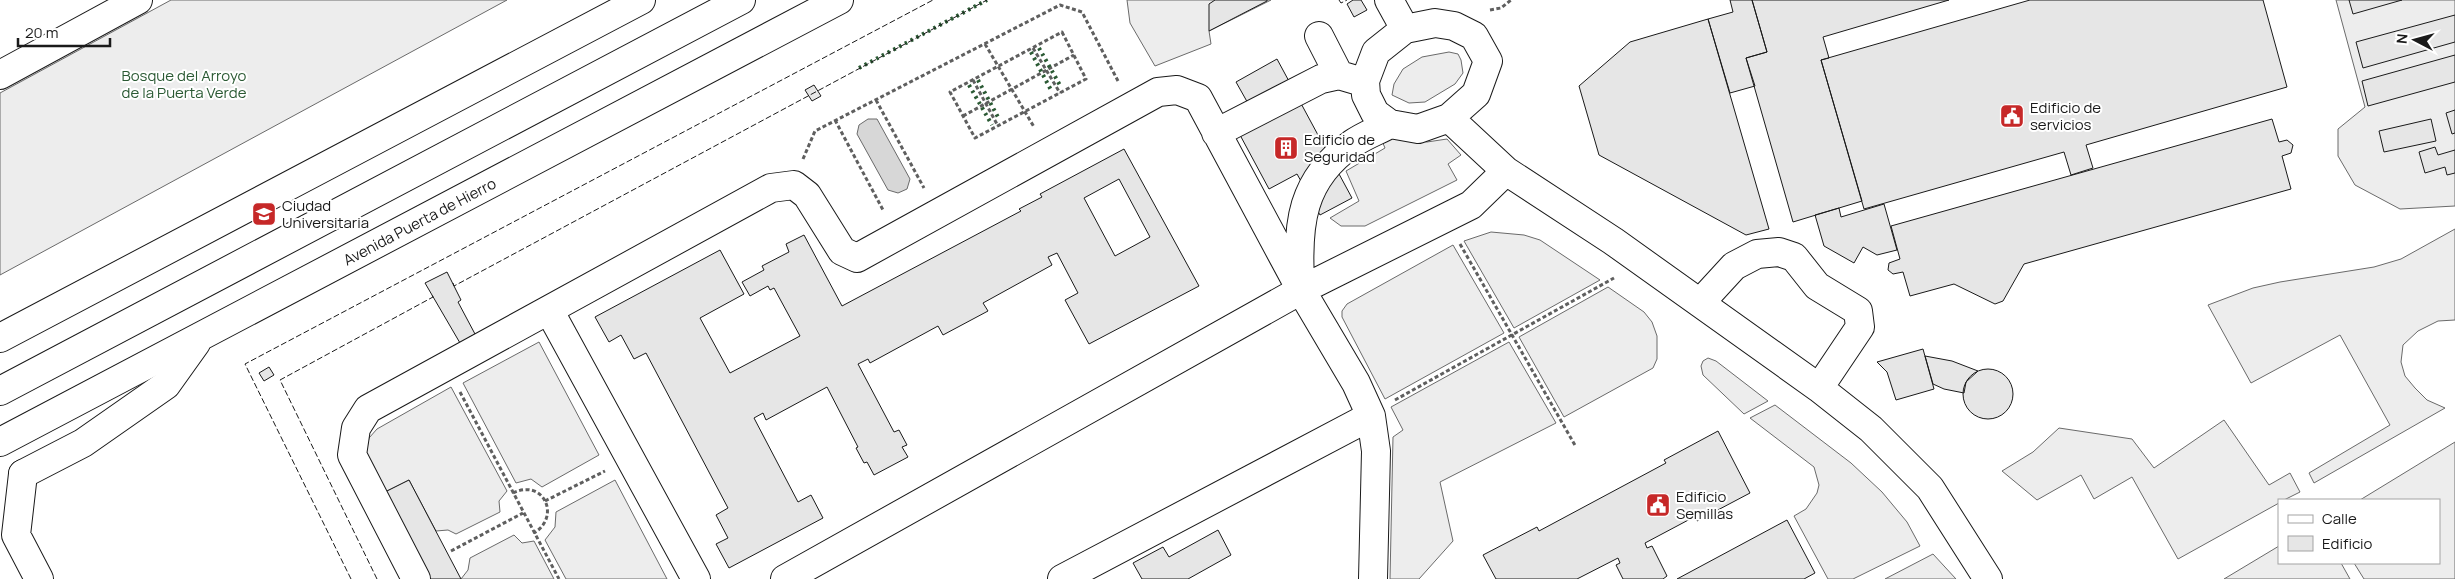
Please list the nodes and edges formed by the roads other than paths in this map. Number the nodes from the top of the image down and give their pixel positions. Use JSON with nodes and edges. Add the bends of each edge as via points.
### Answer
{"nodes":[{"id":1,"x":138,"y":0,"type":"edge"},
{"id":2,"x":603,"y":0,"type":"edge"},
{"id":3,"x":641,"y":0,"type":"edge"},
{"id":4,"x":741,"y":0,"type":"edge"},
{"id":5,"x":838,"y":0,"type":"edge"},
{"id":6,"x":1389,"y":0,"type":"edge"},
{"id":7,"x":1405,"y":29,"type":"junction"},
{"id":8,"x":1319,"y":36,"type":"dead end"},
{"id":9,"x":555,"y":44,"type":"junction"},
{"id":10,"x":0,"y":75,"type":"edge"},
{"id":11,"x":1352,"y":78,"type":"junction"},
{"id":12,"x":1449,"y":118,"type":"junction"},
{"id":13,"x":1390,"y":124,"type":"junction"},
{"id":14,"x":1216,"y":133,"type":"junction"},
{"id":15,"x":1506,"y":171,"type":"junction"},
{"id":16,"x":1301,"y":290,"type":"junction"},
{"id":17,"x":1700,"y":303,"type":"junction"},
{"id":18,"x":550,"y":310,"type":"junction"},
{"id":19,"x":0,"y":338,"type":"edge"},
{"id":20,"x":198,"y":340,"type":"junction"},
{"id":21,"x":1819,"y":388,"type":"junction"},
{"id":22,"x":0,"y":391,"type":"edge"},
{"id":23,"x":1371,"y":416,"type":"junction"},
{"id":24,"x":0,"y":442,"type":"edge"},
{"id":25,"x":11,"y":480,"type":"edge"},
{"id":26,"x":8,"y":531,"type":"edge"},
{"id":27,"x":1103,"y":569,"type":"edge"},
{"id":28,"x":39,"y":579,"type":"edge"},
{"id":29,"x":416,"y":579,"type":"edge"},
{"id":30,"x":696,"y":579,"type":"edge"},
{"id":31,"x":785,"y":579,"type":"edge"},
{"id":32,"x":1062,"y":579,"type":"edge"},
{"id":33,"x":1373,"y":579,"type":"edge"},
{"id":34,"x":1988,"y":579,"type":"edge"}],
"edges":[{"from":1,"to":10,"type":"main road"},
{"from":2,"to":9,"type":"main road","via":[[589,8]]},
{"from":3,"to":9,"type":"main road"},
{"from":4,"to":22,"type":"main road"},
{"from":5,"to":20,"type":"main road","name":"Avenida Puerta de Hierro"},
{"from":6,"to":7,"type":"main road"},
{"from":7,"to":11,"type":"main road","via":[[1376,52]]},
{"from":7,"to":12,"type":"main road","via":[[1435,23],[1454,26],[1474,36],[1488,61],[1476,94]]},
{"from":8,"to":11,"type":"main road"},
{"from":9,"to":19,"type":"main road"},
{"from":11,"to":13,"type":"main road","via":[[1375,113]]},
{"from":11,"to":14,"type":"main road","via":[[1321,79]]},
{"from":12,"to":13,"type":"main road","via":[[1418,129]]},
{"from":12,"to":15,"type":"main road"},
{"from":13,"to":16,"type":"main road","via":[[1352,144],[1332,160],[1308,194],[1298,245]]},
{"from":14,"to":16,"type":"main road"},
{"from":14,"to":18,"type":"main road","via":[[1198,98],[1177,90],[1158,92],[856,258],[842,251],[807,195],[794,185],[771,188]]},
{"from":15,"to":16,"type":"main road","via":[[1471,205]]},
{"from":15,"to":17,"type":"main road"},
{"from":16,"to":23,"type":"main road","via":[[1356,383]]},
{"from":16,"to":31,"type":"main road"},
{"from":17,"to":21,"type":"main road"},
{"from":17,"to":21,"type":"main road","via":[[1734,266],[1757,254],[1779,252],[1794,257],[1818,286],[1858,311],[1860,327]]},
{"from":18,"to":29,"type":"main road","via":[[368,409],[356,428],[352,455]]},
{"from":18,"to":30,"type":"main road"},
{"from":20,"to":24,"type":"main road","name":"Avenida Puerta de Hierro"},
{"from":20,"to":25,"type":"main road","via":[[166,385],[83,443]]},
{"from":21,"to":34,"type":"main road","via":[[1871,429],[1930,488]]},
{"from":23,"to":27,"type":"main road"},
{"from":23,"to":33,"type":"main road","via":[[1376,451]]},
{"from":25,"to":26,"type":"main road"},
{"from":26,"to":28,"type":"main road"},
{"from":27,"to":32,"type":"main road"}]}
